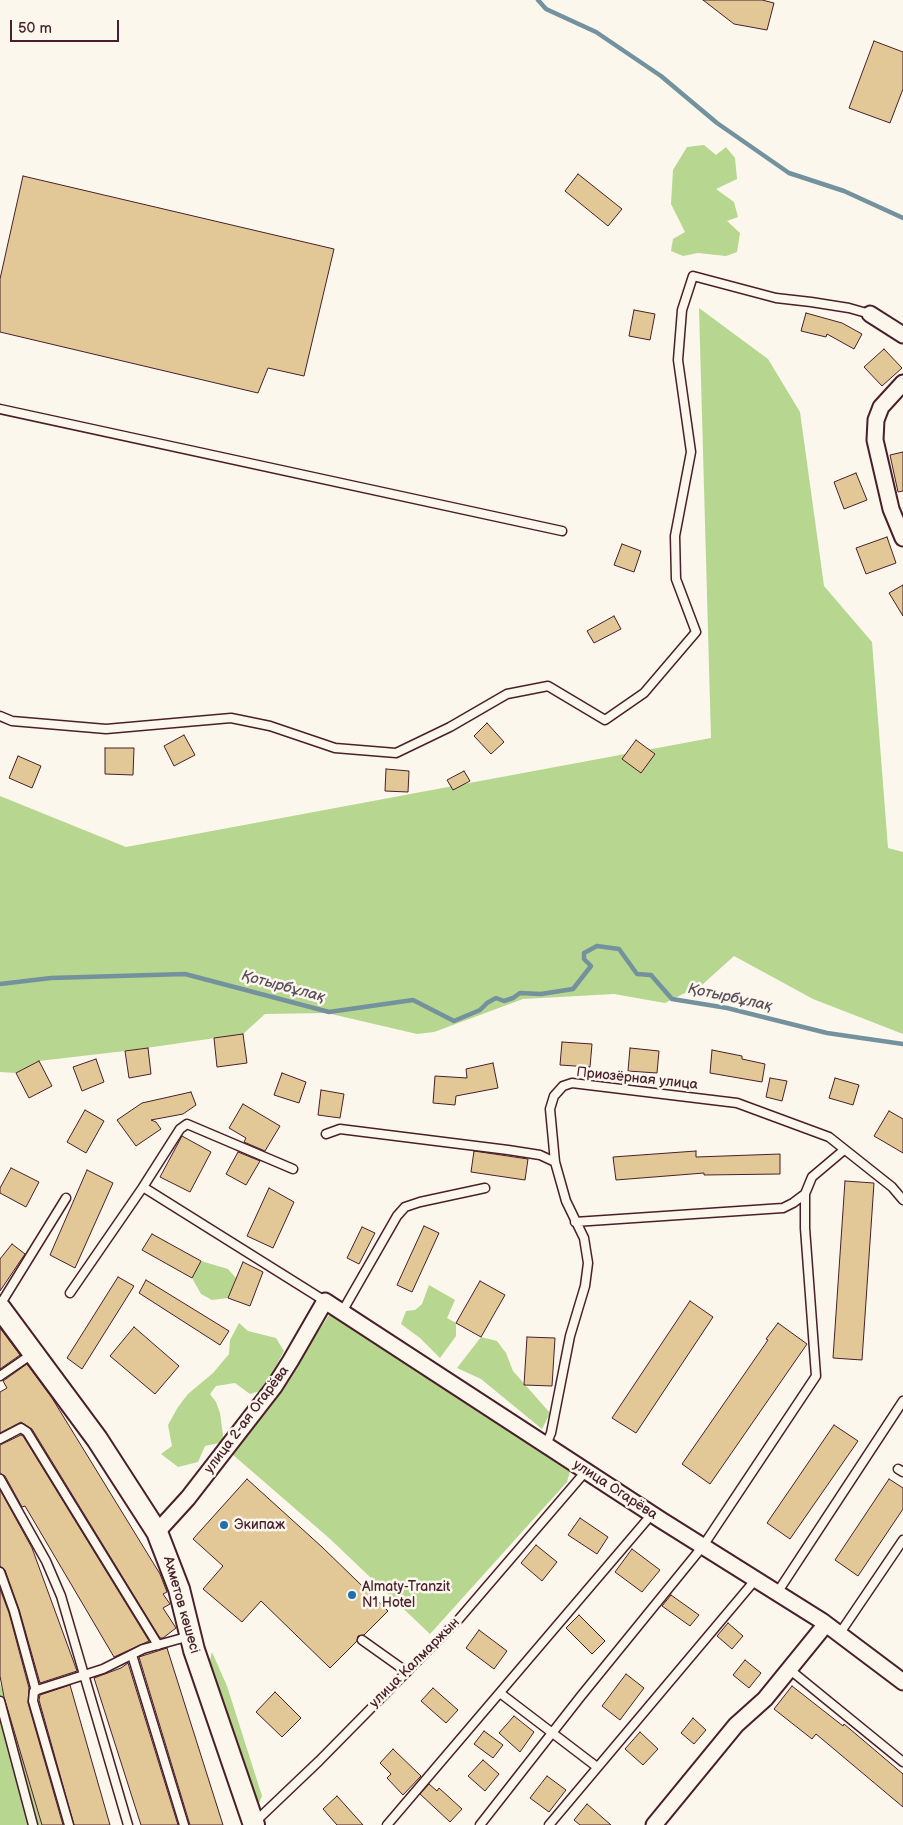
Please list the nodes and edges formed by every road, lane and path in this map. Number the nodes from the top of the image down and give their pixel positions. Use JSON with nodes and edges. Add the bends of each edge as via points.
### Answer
{"nodes":[{"id":1,"x":870,"y":314,"type":"joint"},
{"id":2,"x":903,"y":335,"type":"edge"},
{"id":3,"x":903,"y":383,"type":"edge"},
{"id":4,"x":0,"y":408,"type":"edge"},
{"id":5,"x":562,"y":531,"type":"dead end"},
{"id":6,"x":903,"y":538,"type":"edge"},
{"id":7,"x":0,"y":716,"type":"edge"},
{"id":8,"x":326,"y":1134,"type":"dead end"},
{"id":9,"x":844,"y":1150,"type":"junction"},
{"id":10,"x":555,"y":1162,"type":"junction"},
{"id":11,"x":293,"y":1170,"type":"dead end"},
{"id":12,"x":143,"y":1187,"type":"junction"},
{"id":13,"x":485,"y":1188,"type":"dead end"},
{"id":14,"x":805,"y":1194,"type":"junction"},
{"id":15,"x":66,"y":1198,"type":"dead end"},
{"id":16,"x":903,"y":1200,"type":"edge"},
{"id":17,"x":575,"y":1222,"type":"junction"},
{"id":18,"x":70,"y":1292,"type":"dead end"},
{"id":19,"x":325,"y":1301,"type":"junction"},
{"id":20,"x":0,"y":1306,"type":"edge"},
{"id":21,"x":342,"y":1312,"type":"junction"},
{"id":22,"x":34,"y":1353,"type":"junction"},
{"id":23,"x":0,"y":1376,"type":"edge"},
{"id":24,"x":903,"y":1400,"type":"edge"},
{"id":25,"x":0,"y":1439,"type":"edge"},
{"id":26,"x":546,"y":1445,"type":"junction"},
{"id":27,"x":586,"y":1471,"type":"junction"},
{"id":28,"x":0,"y":1479,"type":"edge"},
{"id":29,"x":652,"y":1514,"type":"junction"},
{"id":30,"x":158,"y":1532,"type":"junction"},
{"id":31,"x":903,"y":1540,"type":"edge"},
{"id":32,"x":702,"y":1546,"type":"junction"},
{"id":33,"x":0,"y":1572,"type":"edge"},
{"id":34,"x":756,"y":1579,"type":"junction"},
{"id":35,"x":778,"y":1593,"type":"junction"},
{"id":36,"x":826,"y":1624,"type":"junction"},
{"id":37,"x":840,"y":1633,"type":"junction"},
{"id":38,"x":190,"y":1636,"type":"junction"},
{"id":39,"x":362,"y":1640,"type":"dead end"},
{"id":40,"x":158,"y":1645,"type":"junction"},
{"id":41,"x":132,"y":1655,"type":"junction"},
{"id":42,"x":789,"y":1669,"type":"junction"},
{"id":43,"x":407,"y":1672,"type":"junction"},
{"id":44,"x":84,"y":1675,"type":"junction"},
{"id":45,"x":903,"y":1682,"type":"edge"},
{"id":46,"x":36,"y":1691,"type":"junction"},
{"id":47,"x":500,"y":1693,"type":"junction"},
{"id":48,"x":0,"y":1701,"type":"edge"},
{"id":49,"x":552,"y":1733,"type":"junction"},
{"id":50,"x":903,"y":1762,"type":"edge"},
{"id":51,"x":597,"y":1767,"type":"junction"},
{"id":52,"x":253,"y":1824,"type":"edge"},
{"id":53,"x":33,"y":1825,"type":"edge"},
{"id":54,"x":69,"y":1825,"type":"edge"},
{"id":55,"x":128,"y":1825,"type":"edge"},
{"id":56,"x":184,"y":1825,"type":"edge"},
{"id":57,"x":387,"y":1825,"type":"edge"},
{"id":58,"x":480,"y":1825,"type":"edge"},
{"id":59,"x":550,"y":1825,"type":"edge"},
{"id":60,"x":654,"y":1825,"type":"edge"}],
"edges":[{"from":1,"to":2,"type":"street"},
{"from":1,"to":7,"type":"lane","via":[[776,298],[693,276],[682,310],[678,360],[691,452],[675,536],[676,579],[696,632],[644,692],[606,720],[548,686],[507,694],[396,753],[335,748],[270,726],[231,718],[106,729],[12,721]]},
{"from":3,"to":6,"type":"street","via":[[881,407],[876,420],[875,440],[891,509]]},
{"from":4,"to":5,"type":"lane"},
{"from":8,"to":10,"type":"lane","via":[[340,1128],[540,1155]]},
{"from":9,"to":10,"type":"lane","name":"Приозёрная улица","via":[[829,1137],[737,1102],[572,1083],[563,1086],[554,1096],[550,1110]]},
{"from":9,"to":14,"type":"lane","via":[[812,1177]]},
{"from":9,"to":16,"type":"lane","name":"Приозёрная улица","via":[[892,1187]]},
{"from":10,"to":17,"type":"lane","name":"Приозёрная улица"},
{"from":11,"to":12,"type":"lane","via":[[187,1124],[180,1128]]},
{"from":12,"to":18,"type":"lane"},
{"from":12,"to":19,"type":"lane"},
{"from":13,"to":21,"type":"lane","via":[[406,1207],[397,1216]]},
{"from":14,"to":17,"type":"lane","via":[[783,1208]]},
{"from":14,"to":32,"type":"lane","via":[[816,1376]]},
{"from":15,"to":20,"type":"lane"},
{"from":17,"to":26,"type":"lane","name":"Приозёрная улица","via":[[584,1238],[588,1263]]},
{"from":19,"to":21,"type":"street","name":"улица Огарёва"},
{"from":19,"to":30,"type":"street","name":"улица 2-ая Огарёва","via":[[274,1387]]},
{"from":20,"to":22,"type":"main road","name":"Ахметов көшесі"},
{"from":21,"to":26,"type":"street","name":"улица Огарёва"},
{"from":22,"to":23,"type":"lane"},
{"from":22,"to":30,"type":"main road","name":"Ахметов көшесі","via":[[97,1439]]},
{"from":24,"to":35,"type":"lane"},
{"from":25,"to":40,"type":"lane","via":[[21,1428],[27,1432]]},
{"from":26,"to":27,"type":"street","name":"улица Огарёва"},
{"from":27,"to":29,"type":"street","name":"улица Огарёва"},
{"from":27,"to":43,"type":"lane","name":"улица Калмаржын","via":[[459,1619]]},
{"from":28,"to":44,"type":"lane","via":[[54,1578]]},
{"from":29,"to":32,"type":"street","name":"улица Огарёва"},
{"from":29,"to":47,"type":"lane"},
{"from":30,"to":38,"type":"main road","name":"Ахметов көшесі","via":[[179,1589]]},
{"from":31,"to":37,"type":"lane"},
{"from":32,"to":34,"type":"street","name":"улица Огарёва"},
{"from":32,"to":49,"type":"lane"},
{"from":33,"to":46,"type":"lane"},
{"from":34,"to":35,"type":"street","name":"улица Огарёва"},
{"from":34,"to":51,"type":"lane"},
{"from":35,"to":36,"type":"street","name":"улица Огарёва"},
{"from":36,"to":37,"type":"street","name":"улица Огарёва"},
{"from":36,"to":42,"type":"street"},
{"from":37,"to":45,"type":"street","name":"улица Огарёва"},
{"from":38,"to":40,"type":"lane"},
{"from":38,"to":52,"type":"main road","name":"Ахметов көшесі"},
{"from":39,"to":43,"type":"lane"},
{"from":40,"to":41,"type":"lane"},
{"from":41,"to":44,"type":"lane"},
{"from":41,"to":56,"type":"lane"},
{"from":42,"to":50,"type":"lane"},
{"from":42,"to":60,"type":"street","via":[[765,1699],[736,1725]]},
{"from":43,"to":52,"type":"lane","name":"улица Калмаржын"},
{"from":44,"to":46,"type":"lane"},
{"from":44,"to":55,"type":"lane"},
{"from":46,"to":54,"type":"lane","via":[[33,1701]]},
{"from":47,"to":49,"type":"lane"},
{"from":47,"to":57,"type":"lane"},
{"from":48,"to":53,"type":"lane"},
{"from":49,"to":51,"type":"lane"},
{"from":49,"to":58,"type":"lane"},
{"from":51,"to":59,"type":"lane"}]}
